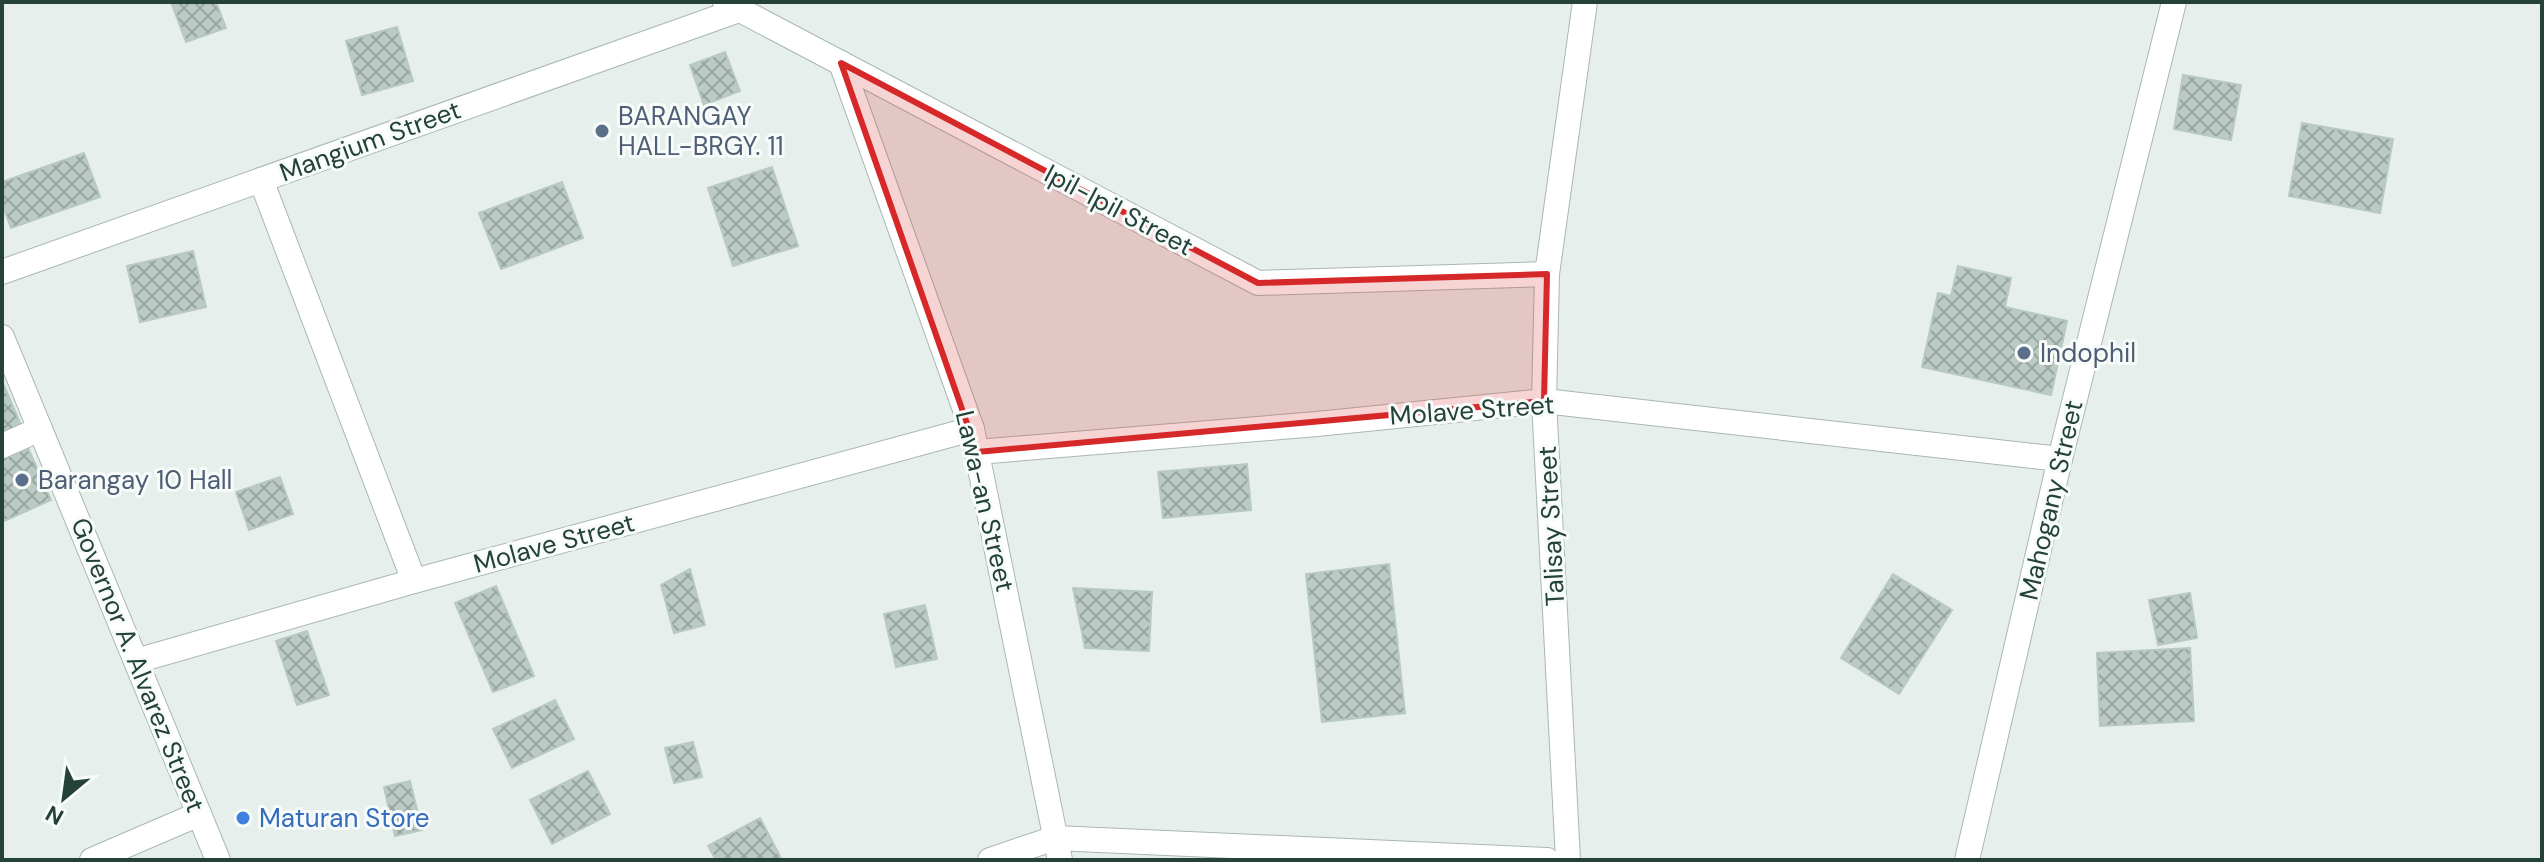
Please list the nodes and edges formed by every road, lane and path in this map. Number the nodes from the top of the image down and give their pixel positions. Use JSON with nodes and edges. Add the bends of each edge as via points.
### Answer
{"nodes":[{"id":1,"x":1585,"y":2,"type":"edge"},
{"id":2,"x":2174,"y":2,"type":"edge"},
{"id":3,"x":732,"y":6,"type":"edge"},
{"id":4,"x":841,"y":63,"type":"junction"},
{"id":5,"x":261,"y":180,"type":"junction"},
{"id":6,"x":2,"y":272,"type":"edge"},
{"id":7,"x":1547,"y":274,"type":"junction"},
{"id":8,"x":2,"y":337,"type":"edge"},
{"id":9,"x":1544,"y":401,"type":"junction"},
{"id":10,"x":40,"y":429,"type":"junction"},
{"id":11,"x":975,"y":441,"type":"junction"},
{"id":12,"x":2,"y":446,"type":"edge"},
{"id":13,"x":2060,"y":459,"type":"junction"},
{"id":14,"x":414,"y":581,"type":"junction"},
{"id":15,"x":136,"y":661,"type":"junction"},
{"id":16,"x":199,"y":814,"type":"junction"},
{"id":17,"x":1058,"y":849,"type":"edge"},
{"id":18,"x":92,"y":860,"type":"edge"},
{"id":19,"x":218,"y":860,"type":"edge"},
{"id":20,"x":990,"y":860,"type":"edge"},
{"id":21,"x":1547,"y":860,"type":"edge"},
{"id":22,"x":1568,"y":860,"type":"edge"},
{"id":23,"x":1967,"y":860,"type":"edge"}],
"edges":[{"from":1,"to":7,"type":"street","name":"Talisay Street"},
{"from":2,"to":13,"type":"street","name":"Mahogany Street"},
{"from":3,"to":4,"type":"street","name":"Ipil-Ipil Street"},
{"from":3,"to":5,"type":"street","name":"Mangium Street"},
{"from":4,"to":7,"type":"street","name":"Ipil-Ipil Street","via":[[1258,283]]},
{"from":4,"to":11,"type":"street","name":"Lawa-an Street"},
{"from":5,"to":6,"type":"street","name":"Mangium Street"},
{"from":5,"to":14,"type":"street"},
{"from":7,"to":9,"type":"street","name":"Talisay Street"},
{"from":8,"to":10,"type":"street","name":"Governor A. Alvarez Street"},
{"from":9,"to":11,"type":"street","name":"Molave Street","via":[[1317,424]]},
{"from":9,"to":13,"type":"street","name":"Molave Street"},
{"from":9,"to":22,"type":"street","name":"Talisay Street"},
{"from":10,"to":12,"type":"street"},
{"from":10,"to":15,"type":"street","name":"Governor A. Alvarez Street"},
{"from":11,"to":14,"type":"street","name":"Molave Street"},
{"from":11,"to":17,"type":"street","name":"Lawa-an Street"},
{"from":13,"to":23,"type":"street","name":"Mahogany Street"},
{"from":14,"to":15,"type":"street","name":"Molave Street"},
{"from":15,"to":16,"type":"street","name":"Governor A. Alvarez Street"},
{"from":16,"to":18,"type":"street"},
{"from":16,"to":19,"type":"street","name":"Governor A. Alvarez Street"},
{"from":17,"to":20,"type":"street"},
{"from":17,"to":21,"type":"street"}]}
